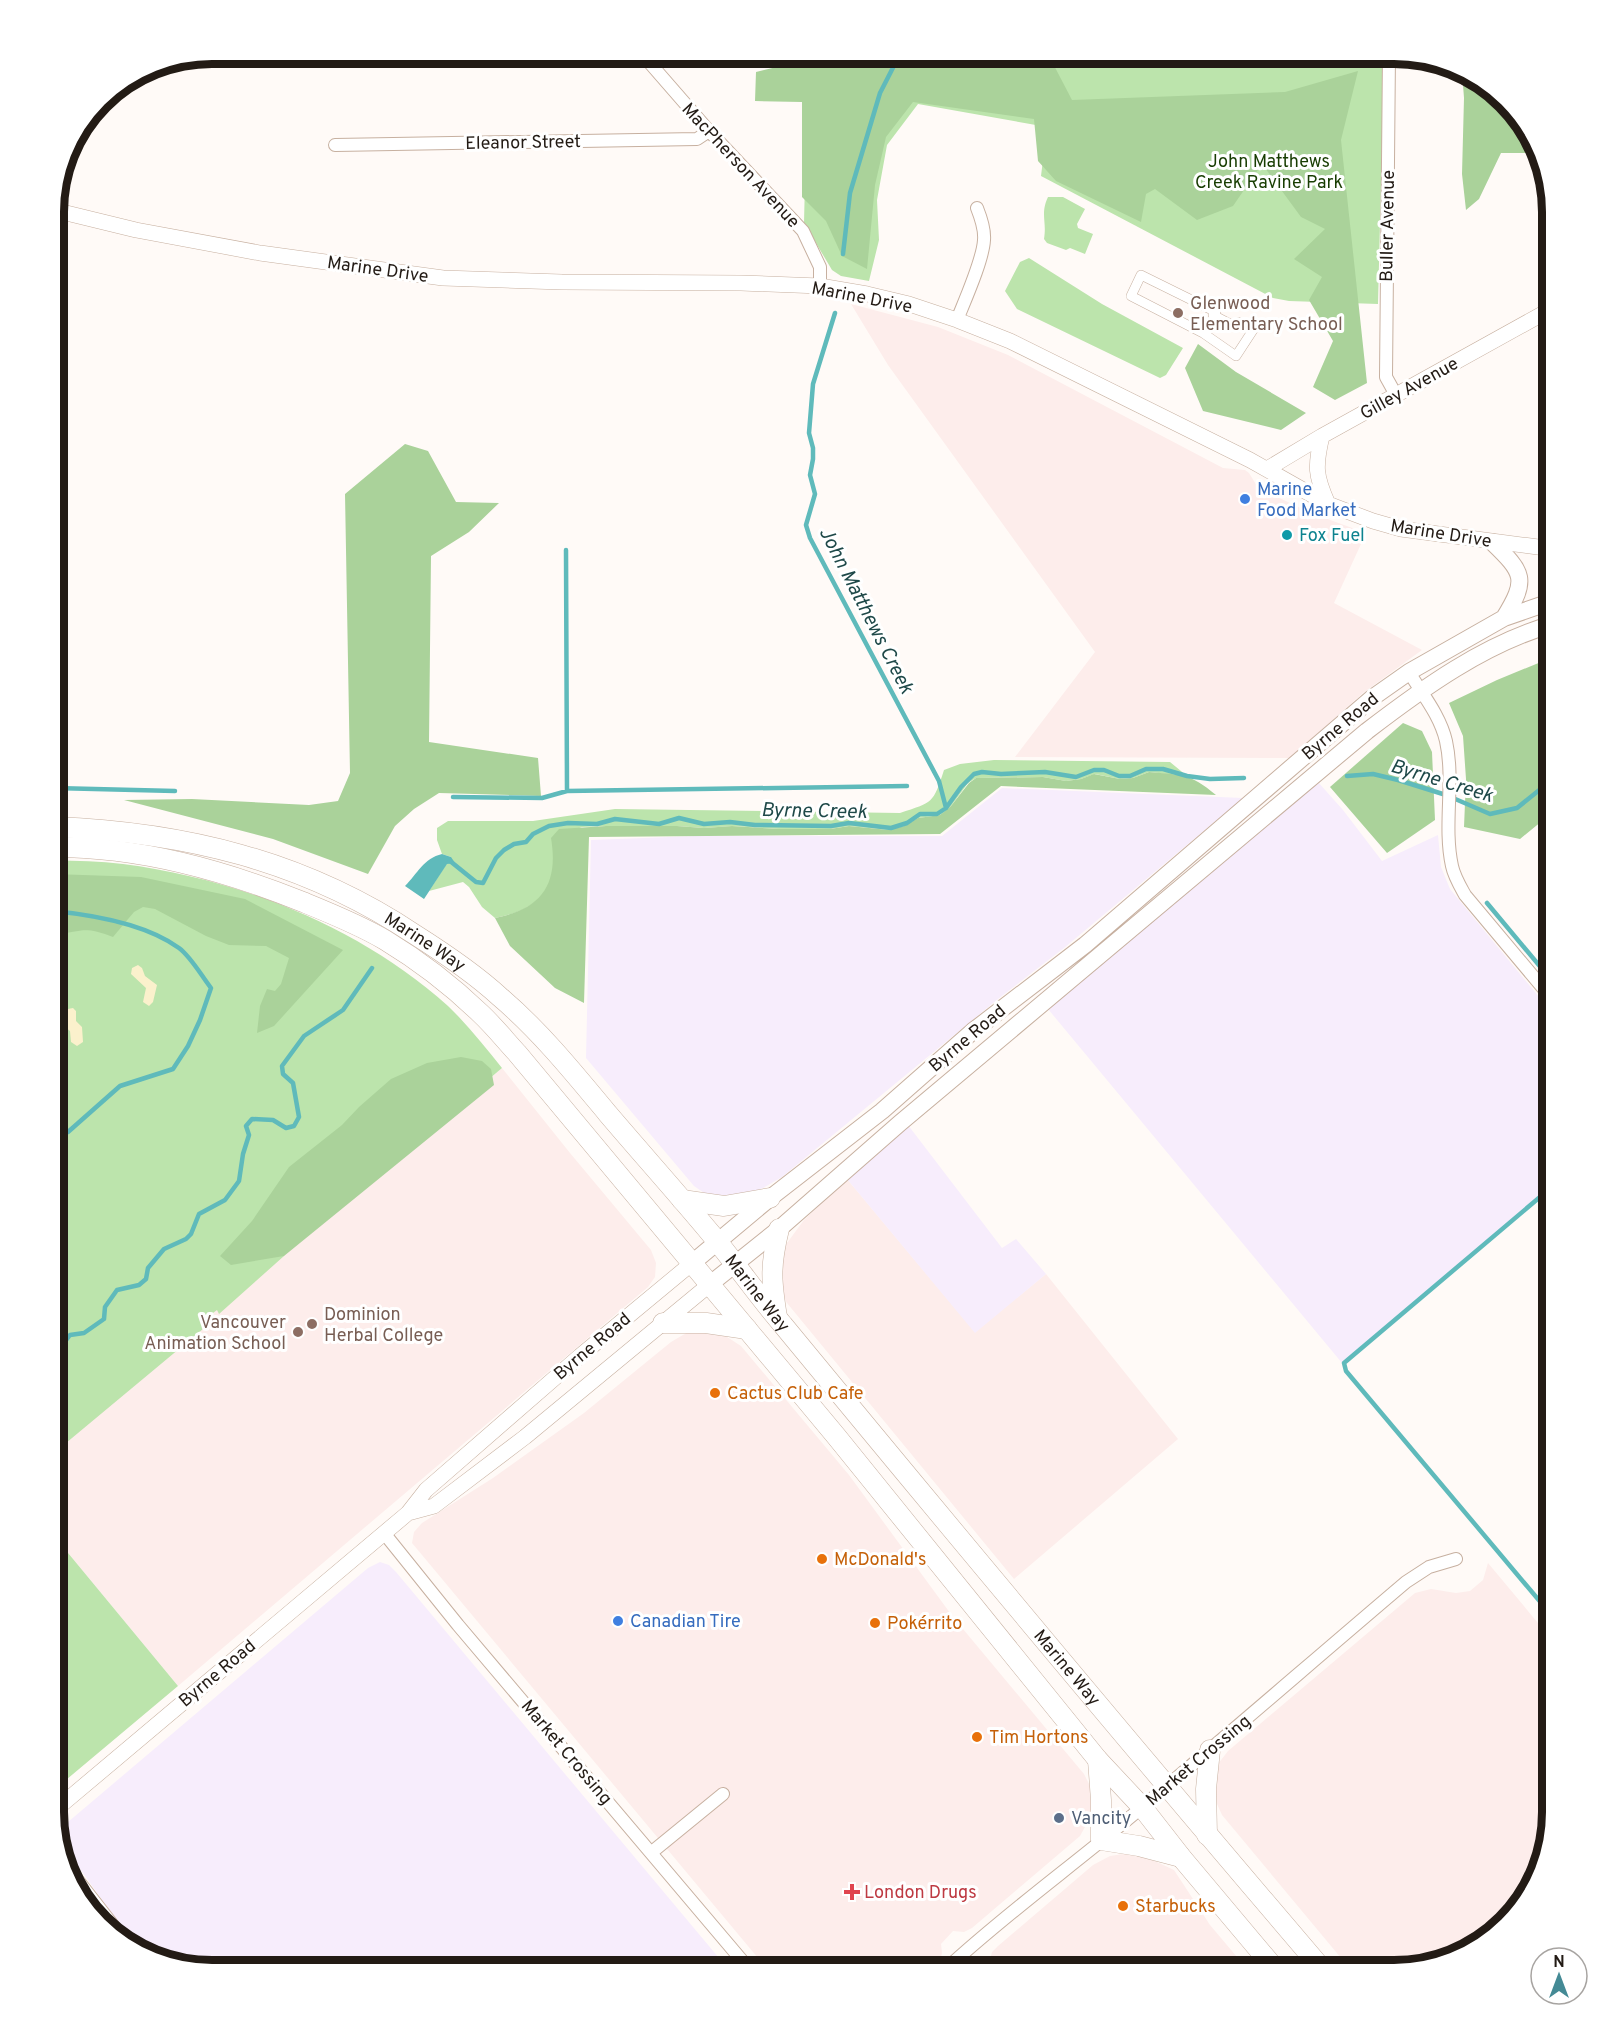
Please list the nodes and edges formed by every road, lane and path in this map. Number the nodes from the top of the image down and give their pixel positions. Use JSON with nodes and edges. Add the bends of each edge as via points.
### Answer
{"nodes":[{"id":1,"x":651,"y":64,"type":"edge"},
{"id":2,"x":1389,"y":65,"type":"edge"},
{"id":3,"x":709,"y":131,"type":"junction"},
{"id":4,"x":335,"y":145,"type":"dead end"},
{"id":5,"x":977,"y":208,"type":"dead end"},
{"id":6,"x":65,"y":213,"type":"edge"},
{"id":7,"x":820,"y":286,"type":"junction"},
{"id":8,"x":1542,"y":314,"type":"edge"},
{"id":9,"x":957,"y":320,"type":"junction"},
{"id":10,"x":1253,"y":330,"type":"joint"},
{"id":11,"x":1396,"y":395,"type":"junction"},
{"id":12,"x":1322,"y":436,"type":"junction"},
{"id":13,"x":1267,"y":469,"type":"junction"},
{"id":14,"x":1328,"y":504,"type":"junction"},
{"id":15,"x":1492,"y":542,"type":"junction"},
{"id":16,"x":1542,"y":548,"type":"edge"},
{"id":17,"x":1542,"y":605,"type":"edge"},
{"id":18,"x":1504,"y":618,"type":"junction"},
{"id":19,"x":1542,"y":628,"type":"edge"},
{"id":20,"x":1409,"y":672,"type":"junction"},
{"id":21,"x":1420,"y":690,"type":"junction"},
{"id":22,"x":65,"y":828,"type":"edge"},
{"id":23,"x":65,"y":848,"type":"edge"},
{"id":24,"x":1542,"y":987,"type":"edge"},
{"id":25,"x":770,"y":1198,"type":"junction"},
{"id":26,"x":682,"y":1200,"type":"junction"},
{"id":27,"x":779,"y":1229,"type":"junction"},
{"id":28,"x":717,"y":1242,"type":"junction"},
{"id":29,"x":691,"y":1263,"type":"junction"},
{"id":30,"x":735,"y":1264,"type":"junction"},
{"id":31,"x":709,"y":1285,"type":"junction"},
{"id":32,"x":778,"y":1319,"type":"junction"},
{"id":33,"x":663,"y":1323,"type":"junction"},
{"id":34,"x":747,"y":1329,"type":"junction"},
{"id":35,"x":408,"y":1514,"type":"junction"},
{"id":36,"x":384,"y":1533,"type":"junction"},
{"id":37,"x":1455,"y":1559,"type":"dead end"},
{"id":38,"x":1210,"y":1750,"type":"junction"},
{"id":39,"x":1098,"y":1760,"type":"junction"},
{"id":40,"x":1167,"y":1786,"type":"junction"},
{"id":41,"x":723,"y":1794,"type":"dead end"},
{"id":42,"x":64,"y":1803,"type":"edge"},
{"id":43,"x":1142,"y":1807,"type":"junction"},
{"id":44,"x":1207,"y":1835,"type":"junction"},
{"id":45,"x":1101,"y":1840,"type":"junction"},
{"id":46,"x":652,"y":1852,"type":"junction"},
{"id":47,"x":1181,"y":1857,"type":"junction"},
{"id":48,"x":742,"y":1960,"type":"edge"},
{"id":49,"x":956,"y":1960,"type":"edge"},
{"id":50,"x":1268,"y":1960,"type":"edge"},
{"id":51,"x":1314,"y":1960,"type":"edge"}],
"edges":[{"from":1,"to":3,"type":"street","name":"MacPherson Avenue"},
{"from":2,"to":11,"type":"street","name":"Buller Avenue","via":[[1386,377]]},
{"from":3,"to":4,"type":"street","name":"Eleanor Street","via":[[697,139]]},
{"from":3,"to":7,"type":"street","name":"MacPherson Avenue","via":[[803,231],[820,267]]},
{"from":5,"to":9,"type":"street","via":[[983,225],[982,252]]},
{"from":6,"to":7,"type":"street","name":"Marine Drive","via":[[260,253],[443,278]]},
{"from":7,"to":9,"type":"street","name":"Marine Drive","via":[[898,302]]},
{"from":8,"to":11,"type":"street","name":"Gilley Avenue"},
{"from":9,"to":13,"type":"street","name":"Marine Drive","via":[[1066,367]]},
{"from":10,"to":10,"type":"street","via":[[1236,356],[1203,333],[1131,296],[1142,275],[1216,312],[1213,315],[1236,327],[1238,322]]},
{"from":11,"to":12,"type":"street","name":"Gilley Avenue"},
{"from":12,"to":13,"type":"street","name":"Gilley Avenue"},
{"from":12,"to":14,"type":"street","via":[[1317,472]]},
{"from":13,"to":14,"type":"street","name":"Marine Drive"},
{"from":14,"to":15,"type":"street","name":"Marine Drive","via":[[1401,529]]},
{"from":15,"to":16,"type":"street","name":"Marine Drive"},
{"from":15,"to":18,"type":"main road","via":[[1511,561],[1519,578],[1518,592]]},
{"from":17,"to":18,"type":"main road","name":"Byrne Road"},
{"from":18,"to":20,"type":"main road","name":"Byrne Road"},
{"from":19,"to":21,"type":"main road","name":"Byrne Road","via":[[1493,648]]},
{"from":20,"to":21,"type":"street"},
{"from":20,"to":25,"type":"main road","name":"Byrne Road","via":[[1372,698],[1085,945],[973,1031],[882,1111]]},
{"from":21,"to":24,"type":"street","via":[[1445,739],[1452,867],[1465,895]]},
{"from":21,"to":27,"type":"main road","name":"Byrne Road","via":[[1098,956]]},
{"from":22,"to":26,"type":"main road","name":"Marine Way","via":[[136,832],[226,849],[275,864],[383,914],[500,997],[570,1069]]},
{"from":23,"to":29,"type":"main road","name":"Marine Way","via":[[170,859],[227,874],[325,911],[385,940],[480,1012]]},
{"from":25,"to":26,"type":"main road","via":[[724,1206]]},
{"from":25,"to":28,"type":"main road","name":"Byrne Road"},
{"from":26,"to":28,"type":"main road","name":"Marine Way"},
{"from":27,"to":30,"type":"main road","name":"Byrne Road"},
{"from":27,"to":32,"type":"main road","via":[[771,1273]]},
{"from":28,"to":29,"type":"main road","name":"Byrne Road"},
{"from":28,"to":30,"type":"main road","name":"Marine Way"},
{"from":29,"to":31,"type":"main road","name":"Marine Way"},
{"from":29,"to":35,"type":"street","name":"Byrne Road","via":[[426,1490]]},
{"from":30,"to":31,"type":"main road","name":"Byrne Road"},
{"from":30,"to":32,"type":"main road","name":"Marine Way"},
{"from":31,"to":33,"type":"street","name":"Byrne Road"},
{"from":31,"to":34,"type":"main road","name":"Marine Way"},
{"from":32,"to":40,"type":"main road","name":"Marine Way"},
{"from":33,"to":34,"type":"main road","via":[[706,1323]]},
{"from":33,"to":35,"type":"street","name":"Byrne Road","via":[[434,1506]]},
{"from":34,"to":39,"type":"main road","name":"Marine Way"},
{"from":35,"to":36,"type":"street","name":"Byrne Road"},
{"from":36,"to":42,"type":"street","name":"Byrne Road"},
{"from":36,"to":46,"type":"street","name":"Market Crossing"},
{"from":37,"to":38,"type":"street","name":"Market Crossing","via":[[1429,1567],[1406,1582]]},
{"from":38,"to":40,"type":"street","name":"Market Crossing"},
{"from":38,"to":44,"type":"main road"},
{"from":39,"to":43,"type":"main road","name":"Marine Way"},
{"from":39,"to":45,"type":"main road"},
{"from":40,"to":43,"type":"street","name":"Market Crossing"},
{"from":40,"to":44,"type":"main road","name":"Marine Way"},
{"from":41,"to":46,"type":"street"},
{"from":43,"to":45,"type":"street","name":"Market Crossing"},
{"from":43,"to":47,"type":"main road","name":"Marine Way"},
{"from":44,"to":51,"type":"main road","name":"Marine Way"},
{"from":45,"to":47,"type":"main road"},
{"from":45,"to":49,"type":"street","name":"Market Crossing"},
{"from":46,"to":48,"type":"street","name":"Market Crossing"},
{"from":47,"to":50,"type":"main road","name":"Marine Way"}]}
